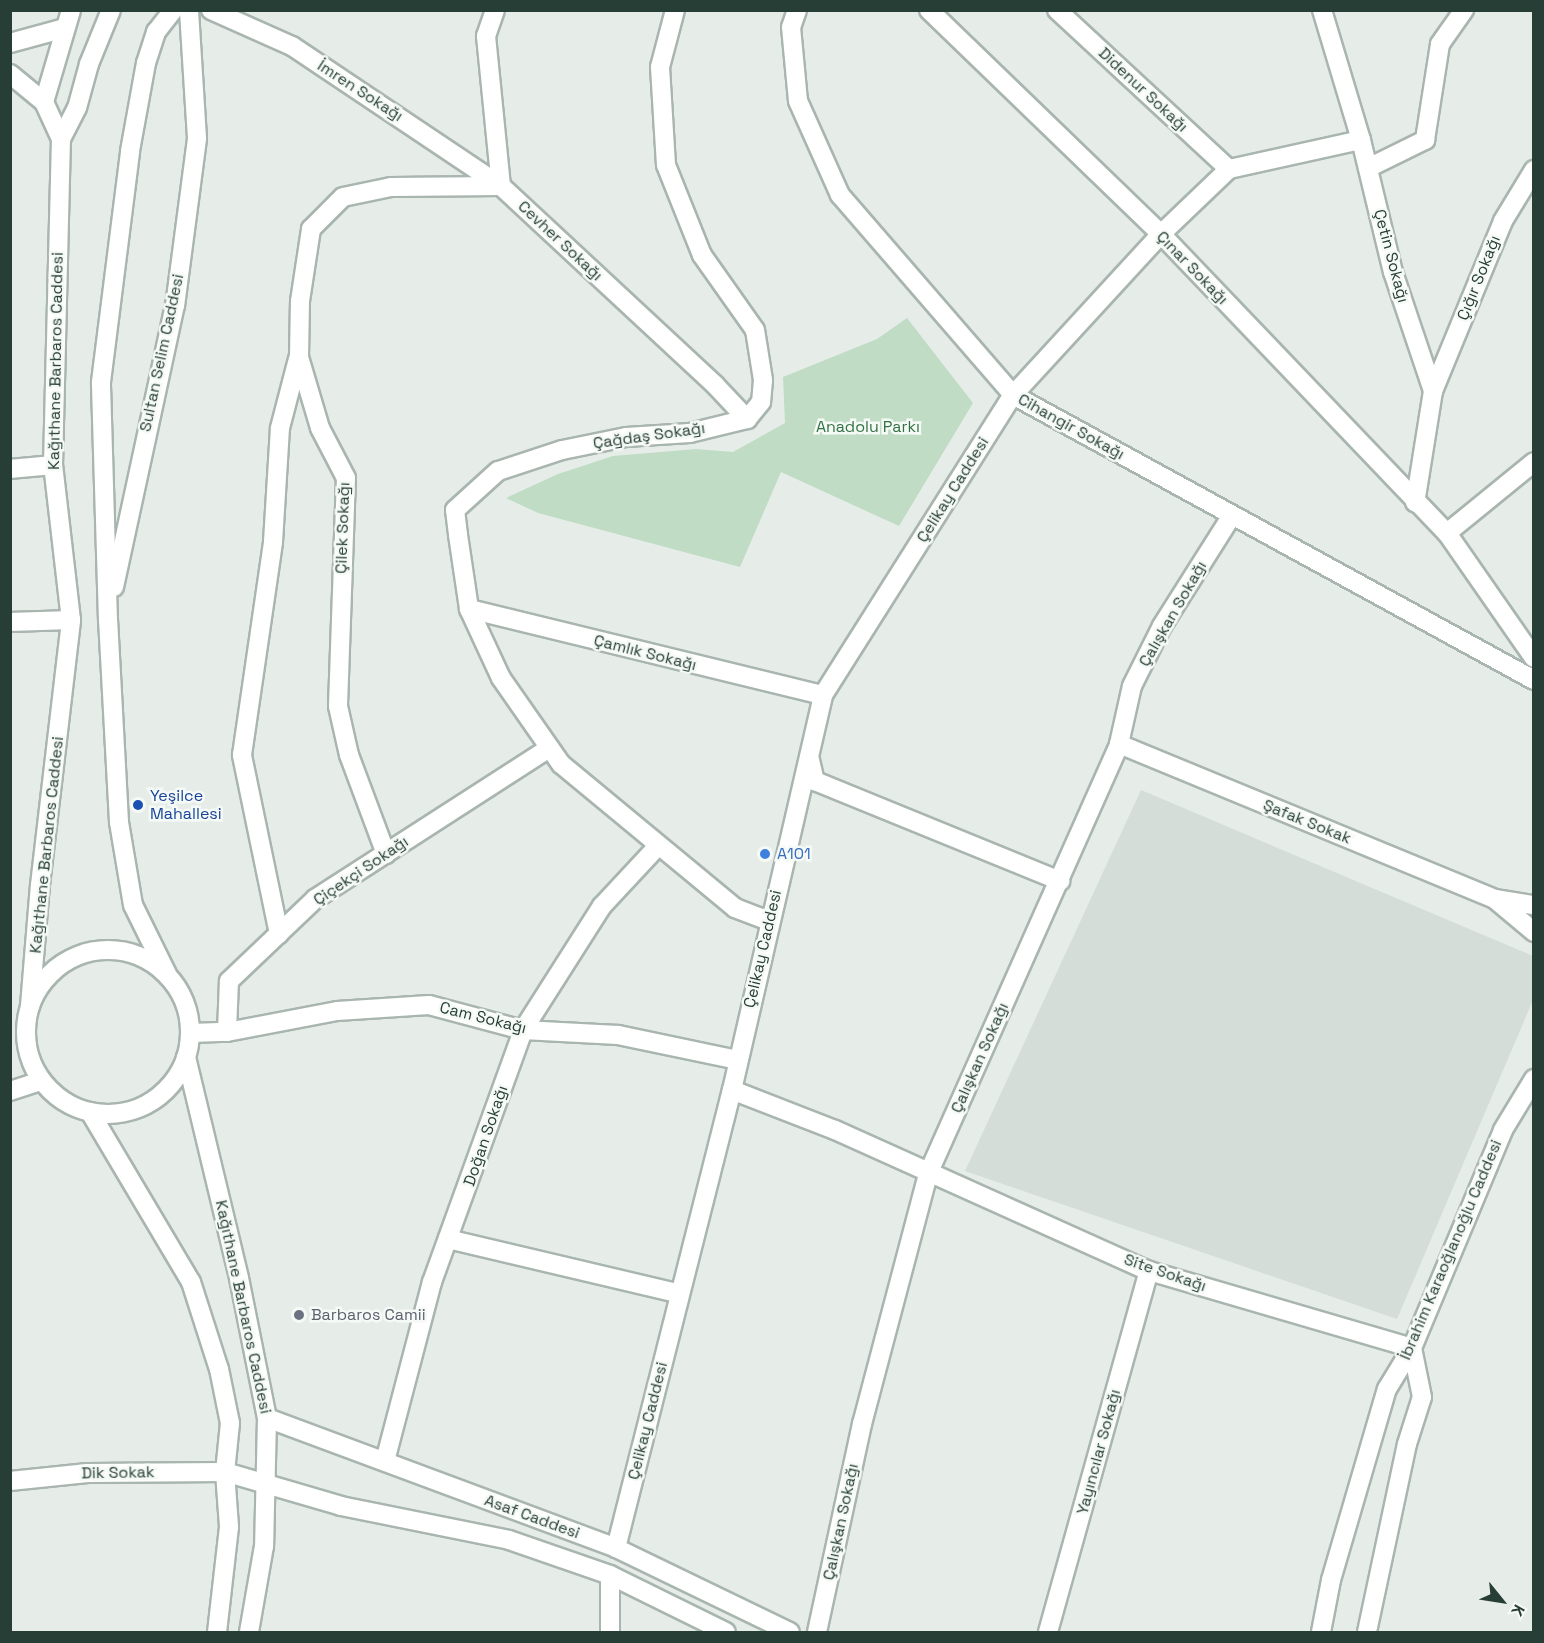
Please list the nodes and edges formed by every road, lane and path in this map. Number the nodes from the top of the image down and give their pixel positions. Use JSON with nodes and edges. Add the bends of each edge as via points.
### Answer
{"nodes":[{"id":1,"x":111,"y":10,"type":"edge"},
{"id":2,"x":173,"y":10,"type":"edge"},
{"id":3,"x":189,"y":10,"type":"edge"},
{"id":4,"x":212,"y":10,"type":"edge"},
{"id":5,"x":495,"y":10,"type":"edge"},
{"id":6,"x":675,"y":10,"type":"edge"},
{"id":7,"x":797,"y":10,"type":"edge"},
{"id":8,"x":929,"y":10,"type":"edge"},
{"id":9,"x":1057,"y":10,"type":"edge"},
{"id":10,"x":1323,"y":10,"type":"edge"},
{"id":11,"x":1464,"y":10,"type":"edge"},
{"id":12,"x":68,"y":19,"type":"edge"},
{"id":13,"x":10,"y":43,"type":"edge"},
{"id":14,"x":10,"y":74,"type":"edge"},
{"id":15,"x":44,"y":102,"type":"junction"},
{"id":16,"x":61,"y":139,"type":"junction"},
{"id":17,"x":1361,"y":140,"type":"junction"},
{"id":18,"x":1368,"y":168,"type":"junction"},
{"id":19,"x":1229,"y":169,"type":"junction"},
{"id":20,"x":1533,"y":170,"type":"edge"},
{"id":21,"x":501,"y":186,"type":"junction"},
{"id":22,"x":1161,"y":234,"type":"junction"},
{"id":23,"x":299,"y":357,"type":"junction"},
{"id":24,"x":1432,"y":391,"type":"junction"},
{"id":25,"x":1013,"y":395,"type":"junction"},
{"id":26,"x":747,"y":419,"type":"junction"},
{"id":27,"x":1533,"y":462,"type":"edge"},
{"id":28,"x":53,"y":465,"type":"junction"},
{"id":29,"x":10,"y":469,"type":"edge"},
{"id":30,"x":1415,"y":503,"type":"junction"},
{"id":31,"x":1231,"y":517,"type":"junction"},
{"id":32,"x":1447,"y":533,"type":"junction"},
{"id":33,"x":469,"y":609,"type":"junction"},
{"id":34,"x":71,"y":620,"type":"junction"},
{"id":35,"x":108,"y":621,"type":"junction"},
{"id":36,"x":10,"y":622,"type":"edge"},
{"id":37,"x":1533,"y":658,"type":"edge"},
{"id":38,"x":1533,"y":680,"type":"edge"},
{"id":39,"x":823,"y":695,"type":"junction"},
{"id":40,"x":1119,"y":744,"type":"junction"},
{"id":41,"x":549,"y":748,"type":"junction"},
{"id":42,"x":809,"y":757,"type":"junction"},
{"id":43,"x":657,"y":847,"type":"junction"},
{"id":44,"x":386,"y":854,"type":"junction"},
{"id":45,"x":1060,"y":881,"type":"junction"},
{"id":46,"x":1495,"y":899,"type":"junction"},
{"id":47,"x":1533,"y":905,"type":"edge"},
{"id":48,"x":769,"y":921,"type":"junction"},
{"id":49,"x":1533,"y":932,"type":"edge"},
{"id":50,"x":279,"y":934,"type":"junction"},
{"id":51,"x":167,"y":974,"type":"junction"},
{"id":52,"x":30,"y":1006,"type":"junction"},
{"id":53,"x":27,"y":1025,"type":"junction"},
{"id":54,"x":523,"y":1030,"type":"junction"},
{"id":55,"x":227,"y":1032,"type":"junction"},
{"id":56,"x":190,"y":1033,"type":"junction"},
{"id":57,"x":10,"y":1034,"type":"edge"},
{"id":58,"x":186,"y":1057,"type":"junction"},
{"id":59,"x":738,"y":1060,"type":"junction"},
{"id":60,"x":1533,"y":1079,"type":"edge"},
{"id":61,"x":41,"y":1081,"type":"junction"},
{"id":62,"x":732,"y":1090,"type":"junction"},
{"id":63,"x":10,"y":1091,"type":"edge"},
{"id":64,"x":90,"y":1112,"type":"junction"},
{"id":65,"x":928,"y":1174,"type":"junction"},
{"id":66,"x":448,"y":1239,"type":"junction"},
{"id":67,"x":1149,"y":1271,"type":"junction"},
{"id":68,"x":680,"y":1294,"type":"junction"},
{"id":69,"x":1412,"y":1348,"type":"junction"},
{"id":70,"x":267,"y":1418,"type":"junction"},
{"id":71,"x":385,"y":1461,"type":"junction"},
{"id":72,"x":225,"y":1472,"type":"junction"},
{"id":73,"x":10,"y":1480,"type":"edge"},
{"id":74,"x":265,"y":1484,"type":"junction"},
{"id":75,"x":616,"y":1548,"type":"junction"},
{"id":76,"x":610,"y":1575,"type":"junction"},
{"id":77,"x":217,"y":1632,"type":"edge"},
{"id":78,"x":249,"y":1632,"type":"edge"},
{"id":79,"x":610,"y":1632,"type":"edge"},
{"id":80,"x":726,"y":1632,"type":"edge"},
{"id":81,"x":790,"y":1632,"type":"edge"},
{"id":82,"x":817,"y":1632,"type":"edge"},
{"id":83,"x":1048,"y":1632,"type":"edge"},
{"id":84,"x":1321,"y":1632,"type":"edge"},
{"id":85,"x":1367,"y":1632,"type":"edge"}],
"edges":[{"from":1,"to":16,"type":"street","name":"Kağıthane Barbaros Caddesi","via":[[77,108]]},
{"from":2,"to":35,"type":"street","via":[[156,33],[144,74],[130,152],[101,382]]},
{"from":3,"to":35,"type":"street","name":"Sultan Selim Caddesi","via":[[197,138],[175,306]]},
{"from":4,"to":21,"type":"street","name":"İmren Sokağı","via":[[292,46]]},
{"from":5,"to":21,"type":"street","via":[[486,36]]},
{"from":6,"to":26,"type":"street","via":[[660,67],[666,165],[702,255],[755,330],[763,380],[760,402]]},
{"from":7,"to":25,"type":"street","name":"Cihangir Sokağı","via":[[791,27],[798,101],[840,195]]},
{"from":8,"to":22,"type":"street","name":"Çınar Sokağı"},
{"from":9,"to":19,"type":"street","name":"Didenur Sokağı"},
{"from":10,"to":17,"type":"street","name":"Çetin Sokağı"},
{"from":11,"to":18,"type":"street","via":[[1440,44],[1425,140]]},
{"from":12,"to":13,"type":"street"},
{"from":12,"to":15,"type":"street"},
{"from":14,"to":15,"type":"street"},
{"from":15,"to":16,"type":"street"},
{"from":16,"to":28,"type":"street","name":"Kağıthane Barbaros Caddesi"},
{"from":17,"to":18,"type":"street","name":"Çetin Sokağı"},
{"from":17,"to":19,"type":"street"},
{"from":18,"to":24,"type":"street","name":"Çetin Sokağı","via":[[1393,272]]},
{"from":19,"to":22,"type":"street","name":"Çelikay Caddesi"},
{"from":20,"to":24,"type":"street","name":"Çığır Sokağı","via":[[1503,221]]},
{"from":21,"to":23,"type":"street","name":"Çilek Sokağı","via":[[391,187],[343,197],[311,229],[300,301]]},
{"from":21,"to":26,"type":"street","name":"Cevher Sokağı"},
{"from":22,"to":25,"type":"street","name":"Çelikay Caddesi"},
{"from":22,"to":30,"type":"street","name":"Çınar Sokağı"},
{"from":23,"to":44,"type":"street","name":"Çilek Sokağı","via":[[320,428],[346,478],[338,706],[348,755]]},
{"from":23,"to":50,"type":"street","via":[[280,428],[273,542],[242,755]]},
{"from":24,"to":30,"type":"street","name":"Çetin Sokağı"},
{"from":25,"to":31,"type":"street","name":"Cihangir Sokağı"},
{"from":25,"to":39,"type":"street","name":"Çelikay Caddesi"},
{"from":26,"to":33,"type":"street","name":"Çağdaş Sokağı","via":[[690,433],[615,439],[562,450],[498,471],[455,510]]},
{"from":27,"to":32,"type":"street"},
{"from":28,"to":29,"type":"street"},
{"from":28,"to":34,"type":"street","name":"Kağıthane Barbaros Caddesi"},
{"from":30,"to":32,"type":"street","name":"Çınar Sokağı"},
{"from":31,"to":38,"type":"street","name":"Cihangir Sokağı"},
{"from":31,"to":40,"type":"street","name":"Çalışkan Sokağı","via":[[1162,626],[1137,676]]},
{"from":32,"to":37,"type":"street"},
{"from":33,"to":39,"type":"street","name":"Çamlık Sokağı"},
{"from":33,"to":41,"type":"street","name":"Çağdaş Sokağı","via":[[501,678]]},
{"from":34,"to":36,"type":"street"},
{"from":34,"to":52,"type":"street","name":"Kağıthane Barbaros Caddesi"},
{"from":35,"to":51,"type":"street","via":[[118,822],[133,905]]},
{"from":39,"to":42,"type":"street","name":"Çelikay Caddesi"},
{"from":40,"to":45,"type":"street","name":"Çalışkan Sokağı"},
{"from":40,"to":46,"type":"street","name":"Şafak Sokak"},
{"from":41,"to":43,"type":"street","name":"Çağdaş Sokağı","via":[[566,768]]},
{"from":41,"to":44,"type":"street","name":"Çiçekçi Sokağı"},
{"from":42,"to":45,"type":"street","via":[[815,781]]},
{"from":42,"to":48,"type":"street","name":"Çelikay Caddesi"},
{"from":43,"to":48,"type":"street","name":"Çağdaş Sokağı","via":[[735,908]]},
{"from":43,"to":54,"type":"street","name":"Doğan Sokağı","via":[[602,906]]},
{"from":44,"to":50,"type":"street","name":"Çiçekçi Sokağı","via":[[315,899]]},
{"from":45,"to":65,"type":"street","name":"Çalışkan Sokağı"},
{"from":46,"to":47,"type":"street"},
{"from":46,"to":49,"type":"street"},
{"from":48,"to":59,"type":"street","name":"Çelikay Caddesi"},
{"from":50,"to":55,"type":"street","name":"Çiçekçi Sokağı","via":[[229,981]]},
{"from":51,"to":52,"type":"street","via":[[134,954],[87,952],[57,968],[38,989]]},
{"from":51,"to":56,"type":"street","via":[[188,1012]]},
{"from":52,"to":53,"type":"street"},
{"from":53,"to":57,"type":"street"},
{"from":53,"to":61,"type":"street","via":[[34,1070]]},
{"from":54,"to":55,"type":"street","name":"Cam Sokağı","via":[[429,1005],[337,1011]]},
{"from":54,"to":59,"type":"street","name":"Cam Sokağı","via":[[618,1035]]},
{"from":54,"to":66,"type":"street","name":"Doğan Sokağı"},
{"from":55,"to":56,"type":"street"},
{"from":56,"to":58,"type":"street"},
{"from":58,"to":64,"type":"street","via":[[179,1074],[146,1106],[118,1114]]},
{"from":58,"to":70,"type":"street","name":"Kağıthane Barbaros Caddesi","via":[[239,1278]]},
{"from":59,"to":62,"type":"street","name":"Çelikay Caddesi"},
{"from":60,"to":69,"type":"street","name":"İbrahim Karaoğlanoğlu Caddesi","via":[[1503,1131]]},
{"from":61,"to":63,"type":"street"},
{"from":61,"to":64,"type":"street","via":[[69,1105]]},
{"from":62,"to":65,"type":"street","via":[[835,1130]]},
{"from":62,"to":68,"type":"street","name":"Çelikay Caddesi"},
{"from":64,"to":72,"type":"street","via":[[191,1282],[219,1369],[230,1423]]},
{"from":65,"to":67,"type":"street","name":"Site Sokağı"},
{"from":65,"to":82,"type":"street","name":"Çalışkan Sokağı","via":[[862,1424]]},
{"from":66,"to":68,"type":"street"},
{"from":66,"to":71,"type":"street","name":"Doğan Sokağı","via":[[432,1282]]},
{"from":67,"to":69,"type":"street","name":"Site Sokağı"},
{"from":67,"to":83,"type":"street","name":"Yayıncılar Sokağı"},
{"from":68,"to":75,"type":"street","name":"Çelikay Caddesi"},
{"from":69,"to":84,"type":"street","name":"İbrahim Karaoğlanoğlu Caddesi","via":[[1387,1389],[1331,1580]]},
{"from":69,"to":85,"type":"street","via":[[1422,1397],[1407,1444]]},
{"from":70,"to":71,"type":"street","name":"Asaf Caddesi"},
{"from":70,"to":74,"type":"street","name":"Kağıthane Barbaros Caddesi"},
{"from":71,"to":75,"type":"street","name":"Asaf Caddesi"},
{"from":72,"to":73,"type":"street","name":"Dik Sokak","via":[[88,1473]]},
{"from":72,"to":74,"type":"street","name":"Dik Sokak"},
{"from":72,"to":77,"type":"street","via":[[229,1527]]},
{"from":74,"to":76,"type":"street","name":"Asaf Caddesi","via":[[341,1506],[509,1540]]},
{"from":74,"to":78,"type":"street","name":"Kağıthane Barbaros Caddesi","via":[[264,1546]]},
{"from":75,"to":76,"type":"street","name":"Çelikay Caddesi"},
{"from":75,"to":81,"type":"street","name":"Asaf Caddesi"},
{"from":76,"to":79,"type":"street","name":"Çelikay Caddesi"},
{"from":76,"to":80,"type":"street","name":"Asaf Caddesi"}]}
